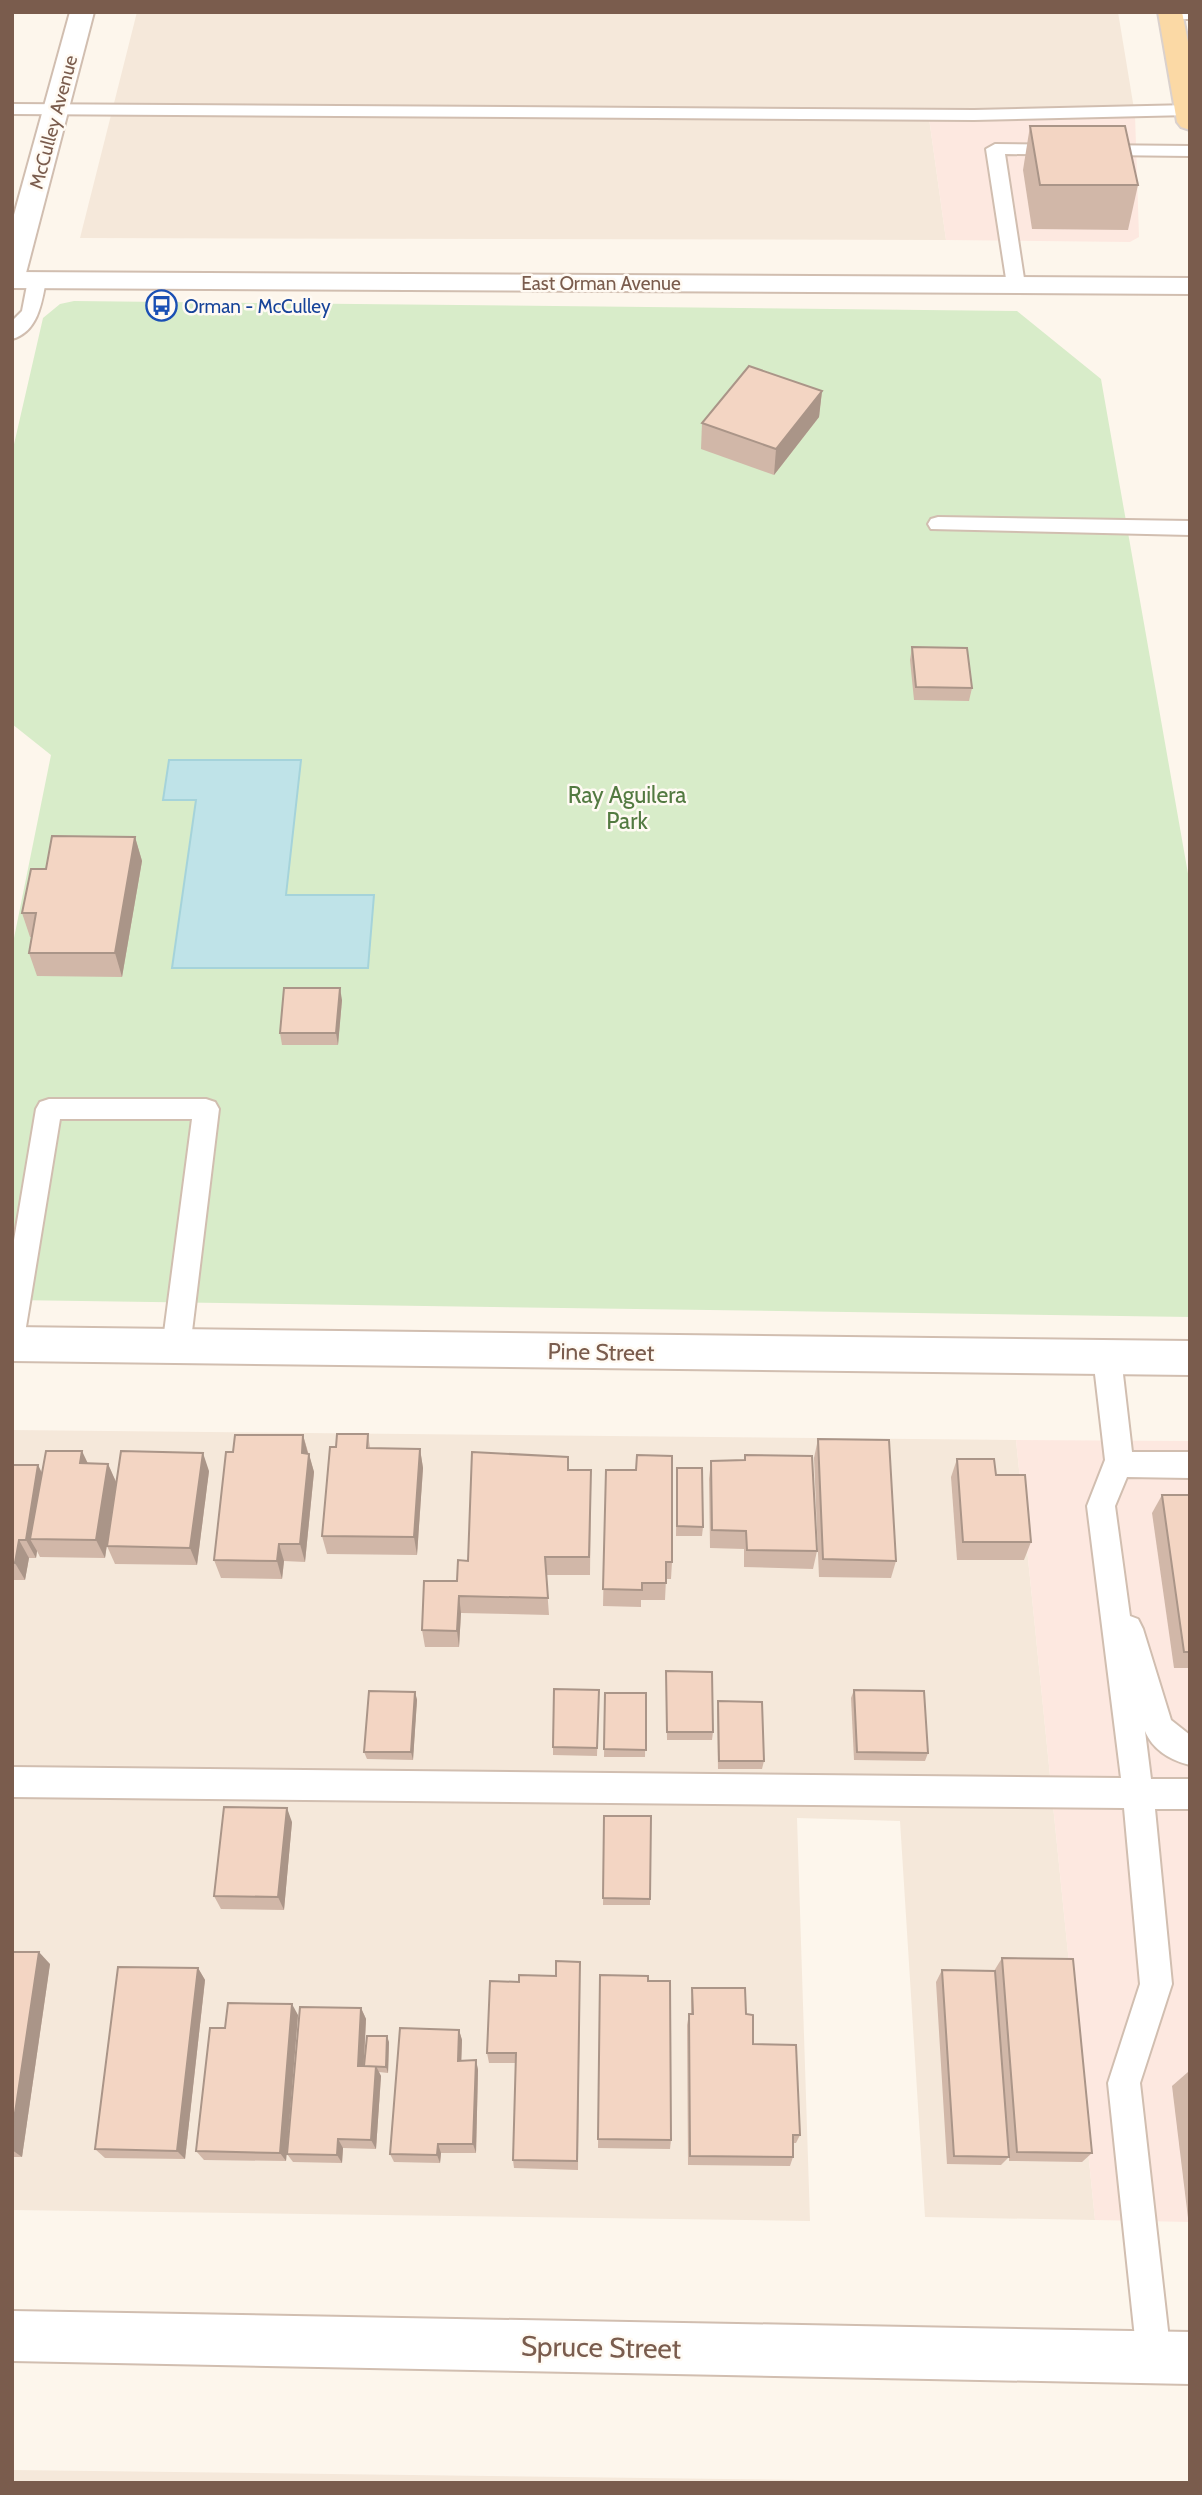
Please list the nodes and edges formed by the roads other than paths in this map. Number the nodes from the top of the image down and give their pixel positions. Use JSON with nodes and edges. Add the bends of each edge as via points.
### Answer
{"nodes":[{"id":1,"x":82,"y":12,"type":"edge"},
{"id":2,"x":1177,"y":14,"type":"edge"},
{"id":3,"x":12,"y":109,"type":"edge"},
{"id":4,"x":56,"y":110,"type":"junction"},
{"id":5,"x":1189,"y":114,"type":"edge"},
{"id":6,"x":1190,"y":151,"type":"edge"},
{"id":7,"x":21,"y":278,"type":"edge"},
{"id":8,"x":1016,"y":285,"type":"junction"},
{"id":9,"x":1190,"y":286,"type":"edge"},
{"id":10,"x":12,"y":333,"type":"edge"},
{"id":11,"x":938,"y":524,"type":"dead end"},
{"id":12,"x":1190,"y":528,"type":"edge"},
{"id":13,"x":12,"y":1333,"type":"edge"},
{"id":14,"x":12,"y":1345,"type":"edge"},
{"id":15,"x":176,"y":1348,"type":"junction"},
{"id":16,"x":1107,"y":1357,"type":"junction"},
{"id":17,"x":1190,"y":1358,"type":"edge"},
{"id":18,"x":1117,"y":1464,"type":"junction"},
{"id":19,"x":1190,"y":1465,"type":"edge"},
{"id":20,"x":1111,"y":1581,"type":"junction"},
{"id":21,"x":1190,"y":1750,"type":"edge"},
{"id":22,"x":12,"y":1782,"type":"edge"},
{"id":23,"x":1138,"y":1794,"type":"junction"},
{"id":24,"x":1190,"y":1794,"type":"edge"},
{"id":25,"x":12,"y":2336,"type":"edge"},
{"id":26,"x":1172,"y":2357,"type":"edge"}],
"edges":[{"from":1,"to":4,"type":"street","name":"McCulley Avenue"},
{"from":2,"to":5,"type":"main road"},
{"from":3,"to":4,"type":"lane"},
{"from":4,"to":5,"type":"lane"},
{"from":4,"to":7,"type":"street","name":"McCulley Avenue"},
{"from":6,"to":8,"type":"lane","via":[[995,149]]},
{"from":7,"to":8,"type":"street","name":"East Orman Avenue"},
{"from":7,"to":10,"type":"lane","via":[[31,313]]},
{"from":8,"to":9,"type":"street","name":"East Orman Avenue"},
{"from":11,"to":12,"type":"lane"},
{"from":13,"to":15,"type":"lane","via":[[49,1109],[206,1109]]},
{"from":14,"to":15,"type":"street","name":"Pine Street"},
{"from":15,"to":16,"type":"street","name":"Pine Street"},
{"from":16,"to":17,"type":"street","name":"Pine Street"},
{"from":16,"to":18,"type":"lane"},
{"from":18,"to":19,"type":"lane"},
{"from":18,"to":20,"type":"lane","via":[[1101,1506]]},
{"from":20,"to":21,"type":"lane","via":[[1159,1729],[1178,1747]]},
{"from":20,"to":23,"type":"lane"},
{"from":22,"to":23,"type":"lane"},
{"from":23,"to":24,"type":"lane"},
{"from":23,"to":26,"type":"lane","via":[[1156,1984],[1124,2083]]},
{"from":25,"to":26,"type":"street","name":"Spruce Street"}]}
